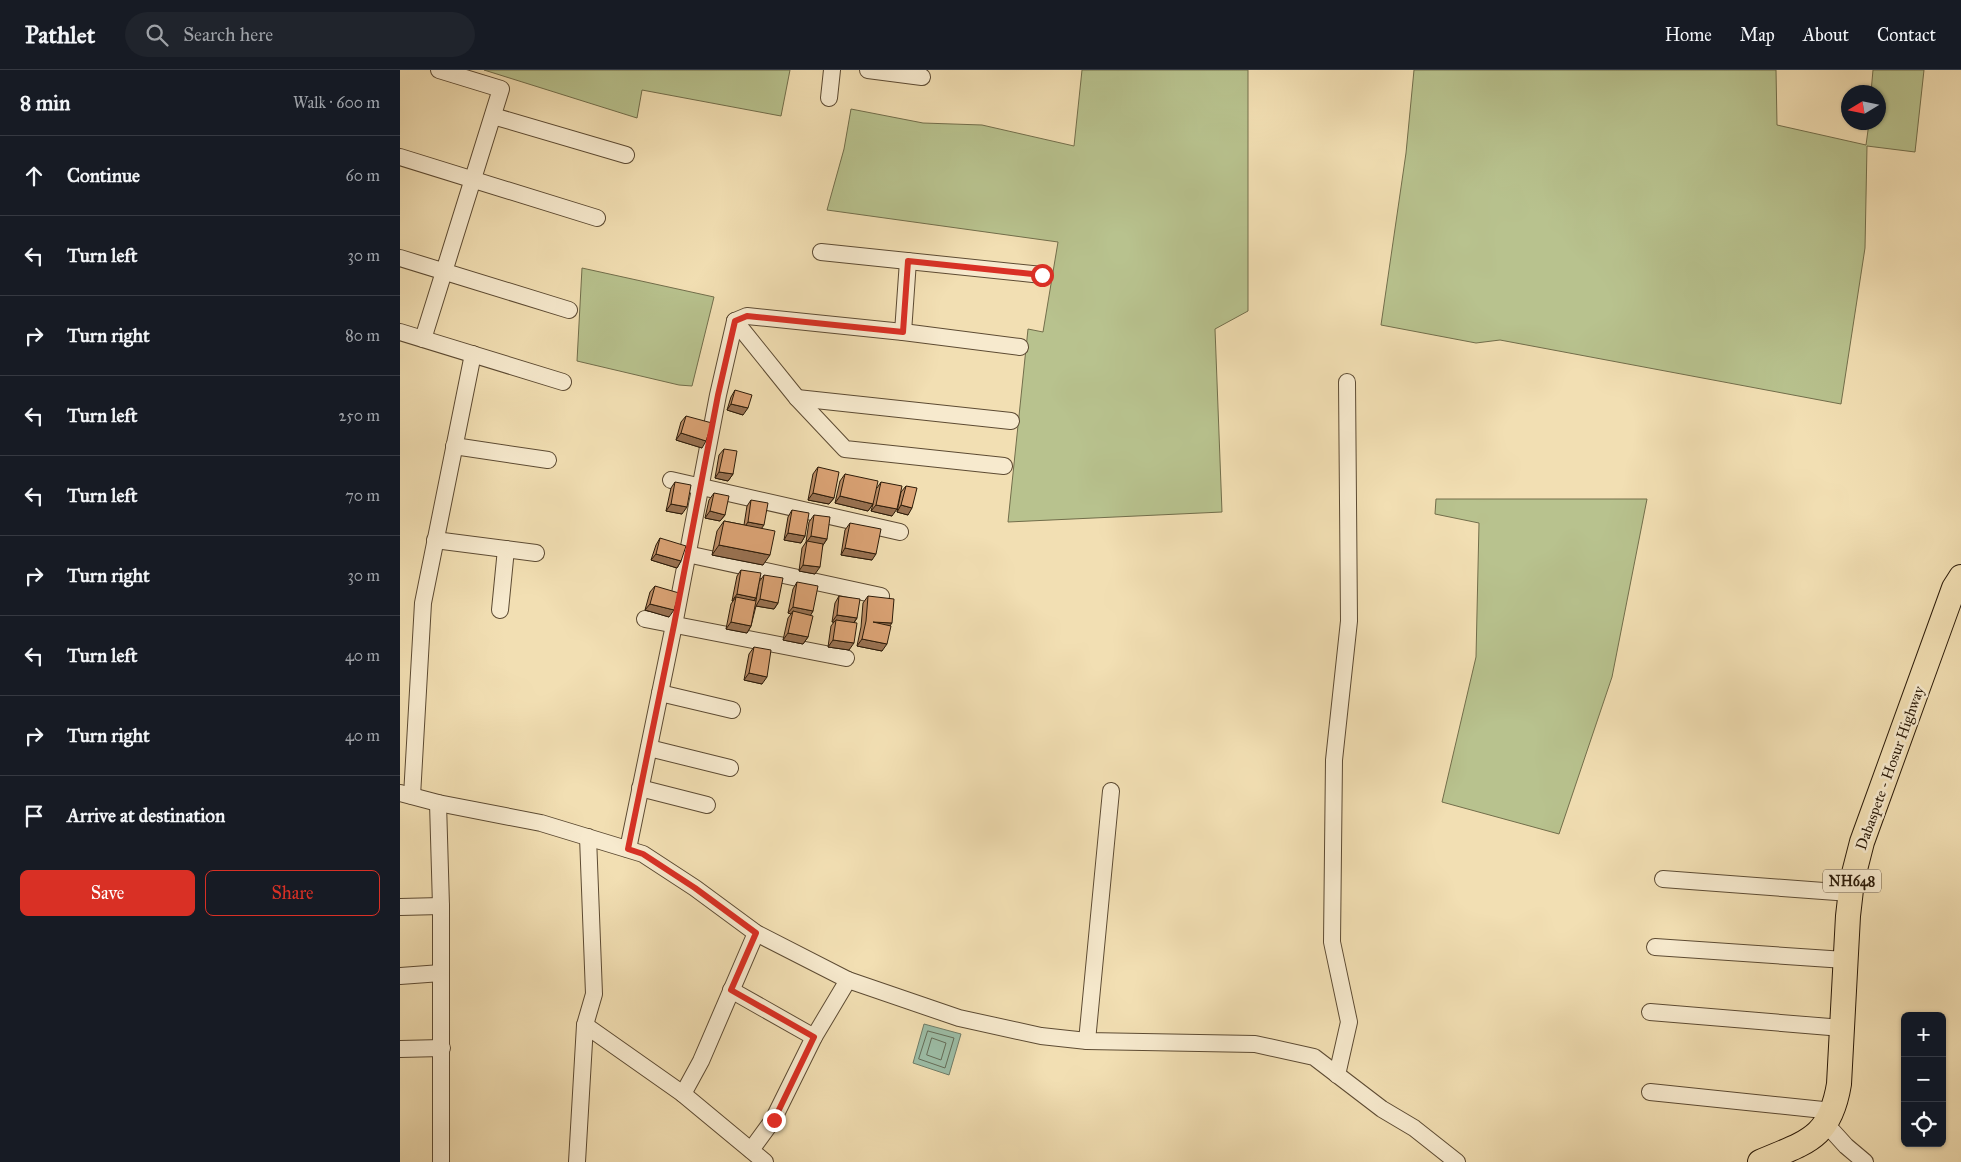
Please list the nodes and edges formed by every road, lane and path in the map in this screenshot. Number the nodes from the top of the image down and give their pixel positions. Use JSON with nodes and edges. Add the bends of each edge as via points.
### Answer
{"nodes":[{"id":1,"x":439,"y":70,"type":"edge"},
{"id":2,"x":832,"y":70,"type":"edge"},
{"id":3,"x":868,"y":70,"type":"edge"},
{"id":4,"x":922,"y":77,"type":"dead end"},
{"id":5,"x":829,"y":98,"type":"dead end"},
{"id":6,"x":493,"y":116,"type":"junction"},
{"id":7,"x":626,"y":155,"type":"dead end"},
{"id":8,"x":400,"y":157,"type":"edge"},
{"id":9,"x":473,"y":179,"type":"junction"},
{"id":10,"x":597,"y":218,"type":"dead end"},
{"id":11,"x":821,"y":252,"type":"dead end"},
{"id":12,"x":400,"y":258,"type":"edge"},
{"id":13,"x":908,"y":261,"type":"junction"},
{"id":14,"x":444,"y":272,"type":"junction"},
{"id":15,"x":1042,"y":275,"type":"dead end"},
{"id":16,"x":569,"y":310,"type":"dead end"},
{"id":17,"x":735,"y":321,"type":"junction"},
{"id":18,"x":400,"y":332,"type":"edge"},
{"id":19,"x":903,"y":332,"type":"junction"},
{"id":20,"x":423,"y":339,"type":"junction"},
{"id":21,"x":1020,"y":347,"type":"dead end"},
{"id":22,"x":473,"y":354,"type":"junction"},
{"id":23,"x":563,"y":382,"type":"dead end"},
{"id":24,"x":1347,"y":382,"type":"dead end"},
{"id":25,"x":797,"y":398,"type":"junction"},
{"id":26,"x":1010,"y":420,"type":"dead end"},
{"id":27,"x":454,"y":446,"type":"junction"},
{"id":28,"x":548,"y":460,"type":"dead end"},
{"id":29,"x":1004,"y":466,"type":"dead end"},
{"id":30,"x":671,"y":480,"type":"dead end"},
{"id":31,"x":700,"y":486,"type":"junction"},
{"id":32,"x":900,"y":532,"type":"dead end"},
{"id":33,"x":436,"y":540,"type":"junction"},
{"id":34,"x":506,"y":549,"type":"junction"},
{"id":35,"x":536,"y":553,"type":"dead end"},
{"id":36,"x":687,"y":554,"type":"junction"},
{"id":37,"x":1961,"y":577,"type":"edge"},
{"id":38,"x":881,"y":596,"type":"edge"},
{"id":39,"x":500,"y":610,"type":"dead end"},
{"id":40,"x":644,"y":619,"type":"dead end"},
{"id":41,"x":674,"y":625,"type":"junction"},
{"id":42,"x":846,"y":658,"type":"dead end"},
{"id":43,"x":660,"y":693,"type":"junction"},
{"id":44,"x":732,"y":710,"type":"dead end"},
{"id":45,"x":649,"y":748,"type":"junction"},
{"id":46,"x":730,"y":768,"type":"dead end"},
{"id":47,"x":640,"y":788,"type":"junction"},
{"id":48,"x":1111,"y":791,"type":"dead end"},
{"id":49,"x":406,"y":795,"type":"edge"},
{"id":50,"x":438,"y":803,"type":"junction"},
{"id":51,"x":708,"y":805,"type":"dead end"},
{"id":52,"x":588,"y":837,"type":"junction"},
{"id":53,"x":628,"y":849,"type":"junction"},
{"id":54,"x":1663,"y":879,"type":"dead end"},
{"id":55,"x":1850,"y":893,"type":"junction"},
{"id":56,"x":441,"y":906,"type":"junction"},
{"id":57,"x":400,"y":908,"type":"edge"},
{"id":58,"x":756,"y":933,"type":"junction"},
{"id":59,"x":1655,"y":946,"type":"dead end"},
{"id":60,"x":1846,"y":960,"type":"junction"},
{"id":61,"x":441,"y":973,"type":"junction"},
{"id":62,"x":400,"y":976,"type":"edge"},
{"id":63,"x":848,"y":980,"type":"junction"},
{"id":64,"x":731,"y":990,"type":"junction"},
{"id":65,"x":1650,"y":1012,"type":"dead end"},
{"id":66,"x":585,"y":1025,"type":"junction"},
{"id":67,"x":1842,"y":1028,"type":"junction"},
{"id":68,"x":814,"y":1037,"type":"junction"},
{"id":69,"x":1087,"y":1041,"type":"junction"},
{"id":70,"x":442,"y":1048,"type":"junction"},
{"id":71,"x":400,"y":1049,"type":"edge"},
{"id":72,"x":1337,"y":1075,"type":"junction"},
{"id":73,"x":1650,"y":1092,"type":"dead end"},
{"id":74,"x":683,"y":1094,"type":"junction"},
{"id":75,"x":1829,"y":1118,"type":"junction"},
{"id":76,"x":751,"y":1150,"type":"junction"},
{"id":77,"x":441,"y":1162,"type":"edge"},
{"id":78,"x":577,"y":1162,"type":"edge"},
{"id":79,"x":765,"y":1162,"type":"edge"},
{"id":80,"x":1457,"y":1162,"type":"edge"},
{"id":81,"x":1760,"y":1162,"type":"edge"},
{"id":82,"x":1866,"y":1162,"type":"edge"}],
"edges":[{"from":1,"to":6,"type":"street","via":[[501,89]]},
{"from":2,"to":5,"type":"street"},
{"from":3,"to":4,"type":"street"},
{"from":6,"to":7,"type":"street"},
{"from":6,"to":9,"type":"street"},
{"from":8,"to":9,"type":"street"},
{"from":9,"to":10,"type":"street"},
{"from":9,"to":14,"type":"street"},
{"from":11,"to":13,"type":"street"},
{"from":12,"to":14,"type":"street"},
{"from":13,"to":15,"type":"street"},
{"from":13,"to":19,"type":"street"},
{"from":14,"to":16,"type":"street"},
{"from":14,"to":20,"type":"street"},
{"from":17,"to":19,"type":"street","via":[[747,316]]},
{"from":17,"to":25,"type":"street"},
{"from":17,"to":31,"type":"street"},
{"from":18,"to":20,"type":"street"},
{"from":19,"to":21,"type":"street"},
{"from":20,"to":22,"type":"street"},
{"from":22,"to":23,"type":"street"},
{"from":22,"to":27,"type":"street"},
{"from":24,"to":72,"type":"street","via":[[1349,621],[1334,760],[1332,942],[1349,1022]]},
{"from":25,"to":26,"type":"street"},
{"from":25,"to":29,"type":"street","via":[[845,449]]},
{"from":27,"to":28,"type":"street"},
{"from":27,"to":33,"type":"street"},
{"from":30,"to":31,"type":"street"},
{"from":31,"to":32,"type":"street"},
{"from":31,"to":36,"type":"street"},
{"from":33,"to":34,"type":"street"},
{"from":33,"to":49,"type":"street","via":[[423,603]]},
{"from":34,"to":35,"type":"street"},
{"from":34,"to":39,"type":"street"},
{"from":36,"to":38,"type":"street"},
{"from":36,"to":41,"type":"street"},
{"from":37,"to":55,"type":"highway","name":"Dabaspete - Hosur Highway","number":"NH648","via":[[1954,588],[1862,842]]},
{"from":40,"to":41,"type":"street"},
{"from":41,"to":42,"type":"street"},
{"from":41,"to":43,"type":"street"},
{"from":43,"to":44,"type":"street"},
{"from":43,"to":45,"type":"street"},
{"from":45,"to":46,"type":"street"},
{"from":45,"to":47,"type":"street"},
{"from":47,"to":51,"type":"street"},
{"from":47,"to":53,"type":"street"},
{"from":48,"to":69,"type":"street"},
{"from":49,"to":50,"type":"street"},
{"from":50,"to":52,"type":"street","via":[[541,823]]},
{"from":50,"to":56,"type":"street"},
{"from":52,"to":53,"type":"street"},
{"from":52,"to":66,"type":"street","via":[[594,994]]},
{"from":53,"to":58,"type":"street","via":[[643,854],[695,888]]},
{"from":54,"to":55,"type":"street"},
{"from":55,"to":60,"type":"highway","name":"Dabaspete - Hosur Highway","number":"NH648"},
{"from":56,"to":57,"type":"street"},
{"from":56,"to":61,"type":"street"},
{"from":58,"to":63,"type":"street"},
{"from":58,"to":64,"type":"street"},
{"from":59,"to":60,"type":"street"},
{"from":60,"to":67,"type":"highway","name":"Dabaspete - Hosur Highway","number":"NH648"},
{"from":61,"to":62,"type":"street"},
{"from":61,"to":70,"type":"street"},
{"from":63,"to":68,"type":"street"},
{"from":63,"to":69,"type":"street","via":[[959,1018],[1041,1036]]},
{"from":64,"to":68,"type":"street"},
{"from":64,"to":74,"type":"street","via":[[701,1061]]},
{"from":65,"to":67,"type":"street"},
{"from":66,"to":74,"type":"street"},
{"from":66,"to":78,"type":"street"},
{"from":67,"to":75,"type":"highway","name":"Dabaspete - Hosur Highway","number":"NH648","via":[[1836,1105]]},
{"from":68,"to":76,"type":"street","via":[[774,1120]]},
{"from":69,"to":72,"type":"street","via":[[1255,1044],[1314,1058]]},
{"from":70,"to":71,"type":"street"},
{"from":70,"to":77,"type":"street"},
{"from":72,"to":80,"type":"street"},
{"from":73,"to":75,"type":"street"},
{"from":74,"to":76,"type":"street"},
{"from":75,"to":81,"type":"highway","via":[[1810,1140]]},
{"from":75,"to":82,"type":"street","via":[[1846,1146]]},
{"from":76,"to":79,"type":"street"}]}
